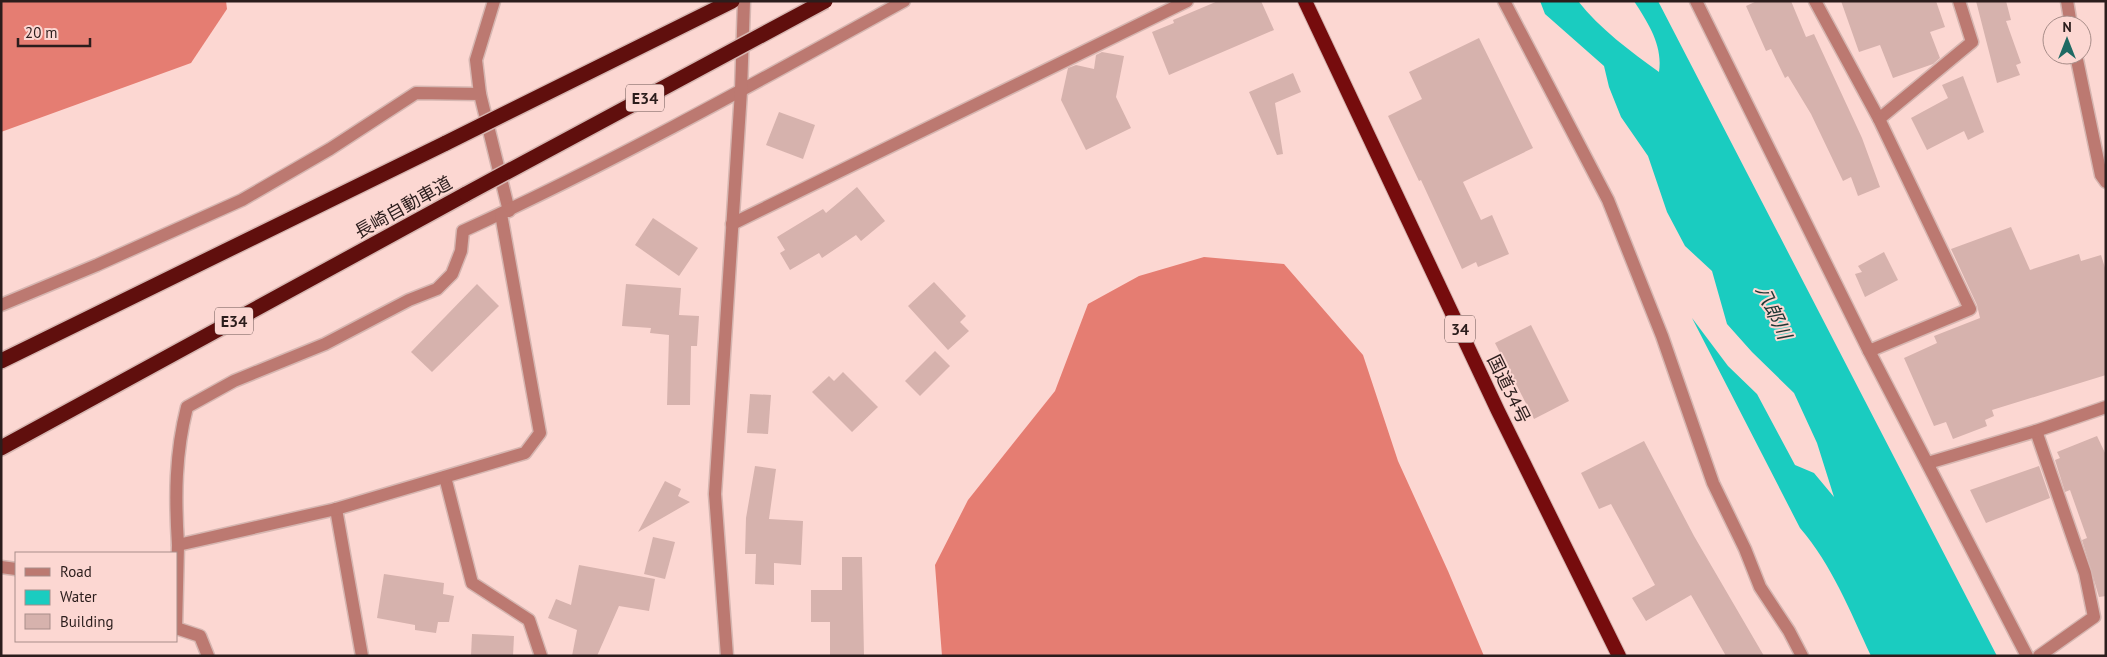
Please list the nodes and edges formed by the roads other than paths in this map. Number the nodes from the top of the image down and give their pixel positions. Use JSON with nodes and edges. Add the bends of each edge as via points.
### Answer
{"nodes":[{"id":1,"x":494,"y":1,"type":"edge"},
{"id":2,"x":732,"y":1,"type":"edge"},
{"id":3,"x":744,"y":1,"type":"edge"},
{"id":4,"x":825,"y":1,"type":"edge"},
{"id":5,"x":904,"y":1,"type":"edge"},
{"id":6,"x":1187,"y":1,"type":"edge"},
{"id":7,"x":1304,"y":1,"type":"edge"},
{"id":8,"x":1504,"y":1,"type":"edge"},
{"id":9,"x":1815,"y":1,"type":"edge"},
{"id":10,"x":1959,"y":1,"type":"edge"},
{"id":11,"x":2067,"y":1,"type":"edge"},
{"id":12,"x":1697,"y":2,"type":"edge"},
{"id":13,"x":2069,"y":15,"type":"edge"},
{"id":14,"x":2078,"y":65,"type":"edge"},
{"id":15,"x":740,"y":91,"type":"junction"},
{"id":16,"x":480,"y":94,"type":"junction"},
{"id":17,"x":1879,"y":119,"type":"junction"},
{"id":18,"x":2106,"y":182,"type":"edge"},
{"id":19,"x":505,"y":212,"type":"junction"},
{"id":20,"x":732,"y":224,"type":"junction"},
{"id":21,"x":1,"y":305,"type":"edge"},
{"id":22,"x":1869,"y":351,"type":"junction"},
{"id":23,"x":1,"y":362,"type":"edge"},
{"id":24,"x":2106,"y":407,"type":"edge"},
{"id":25,"x":2036,"y":432,"type":"junction"},
{"id":26,"x":1,"y":448,"type":"edge"},
{"id":27,"x":1928,"y":463,"type":"junction"},
{"id":28,"x":445,"y":477,"type":"junction"},
{"id":29,"x":336,"y":509,"type":"junction"},
{"id":30,"x":178,"y":545,"type":"junction"},
{"id":31,"x":178,"y":552,"type":"edge"},
{"id":32,"x":1,"y":567,"type":"edge"},
{"id":33,"x":15,"y":569,"type":"edge"},
{"id":34,"x":178,"y":629,"type":"edge"},
{"id":35,"x":208,"y":656,"type":"edge"},
{"id":36,"x":362,"y":656,"type":"edge"},
{"id":37,"x":541,"y":656,"type":"edge"},
{"id":38,"x":727,"y":656,"type":"edge"},
{"id":39,"x":1619,"y":656,"type":"edge"},
{"id":40,"x":1802,"y":656,"type":"edge"},
{"id":41,"x":2027,"y":656,"type":"edge"},
{"id":42,"x":2039,"y":656,"type":"edge"}],
"edges":[{"from":1,"to":16,"type":"street","via":[[476,60]]},
{"from":2,"to":23,"type":"highway","name":"長崎自動車道","bridge":true},
{"from":3,"to":15,"type":"street"},
{"from":4,"to":26,"type":"highway","name":"長崎自動車道","number":"E34","bridge":true},
{"from":5,"to":15,"type":"street"},
{"from":6,"to":20,"type":"street"},
{"from":7,"to":39,"type":"highway","name":"国道34号","number":"34","via":[[1498,411]]},
{"from":8,"to":40,"type":"street","via":[[1608,200],[1662,336],[1713,483],[1760,587]]},
{"from":9,"to":17,"type":"street"},
{"from":10,"to":17,"type":"street","via":[[1972,42]]},
{"from":11,"to":13,"type":"street"},
{"from":12,"to":22,"type":"street"},
{"from":14,"to":18,"type":"street","via":[[2101,175]]},
{"from":15,"to":19,"type":"street"},
{"from":15,"to":20,"type":"street"},
{"from":16,"to":19,"type":"street"},
{"from":16,"to":21,"type":"street","via":[[416,93],[330,149],[242,200]]},
{"from":17,"to":22,"type":"street","via":[[1970,309]]},
{"from":19,"to":28,"type":"street","via":[[540,433],[525,453]]},
{"from":19,"to":30,"type":"street","via":[[463,231],[462,251],[452,274],[436,289],[325,344],[234,381],[187,407],[180,434],[175,491]]},
{"from":20,"to":38,"type":"street","via":[[715,494]]},
{"from":22,"to":27,"type":"street"},
{"from":24,"to":25,"type":"street"},
{"from":25,"to":27,"type":"street"},
{"from":25,"to":42,"type":"street","via":[[2085,573],[2094,617]]},
{"from":27,"to":41,"type":"street"},
{"from":28,"to":29,"type":"street"},
{"from":28,"to":37,"type":"street","via":[[472,583],[529,620]]},
{"from":29,"to":30,"type":"street"},
{"from":29,"to":36,"type":"street"},
{"from":30,"to":31,"type":"street"},
{"from":32,"to":33,"type":"street"},
{"from":34,"to":35,"type":"street","via":[[200,636]]}]}
